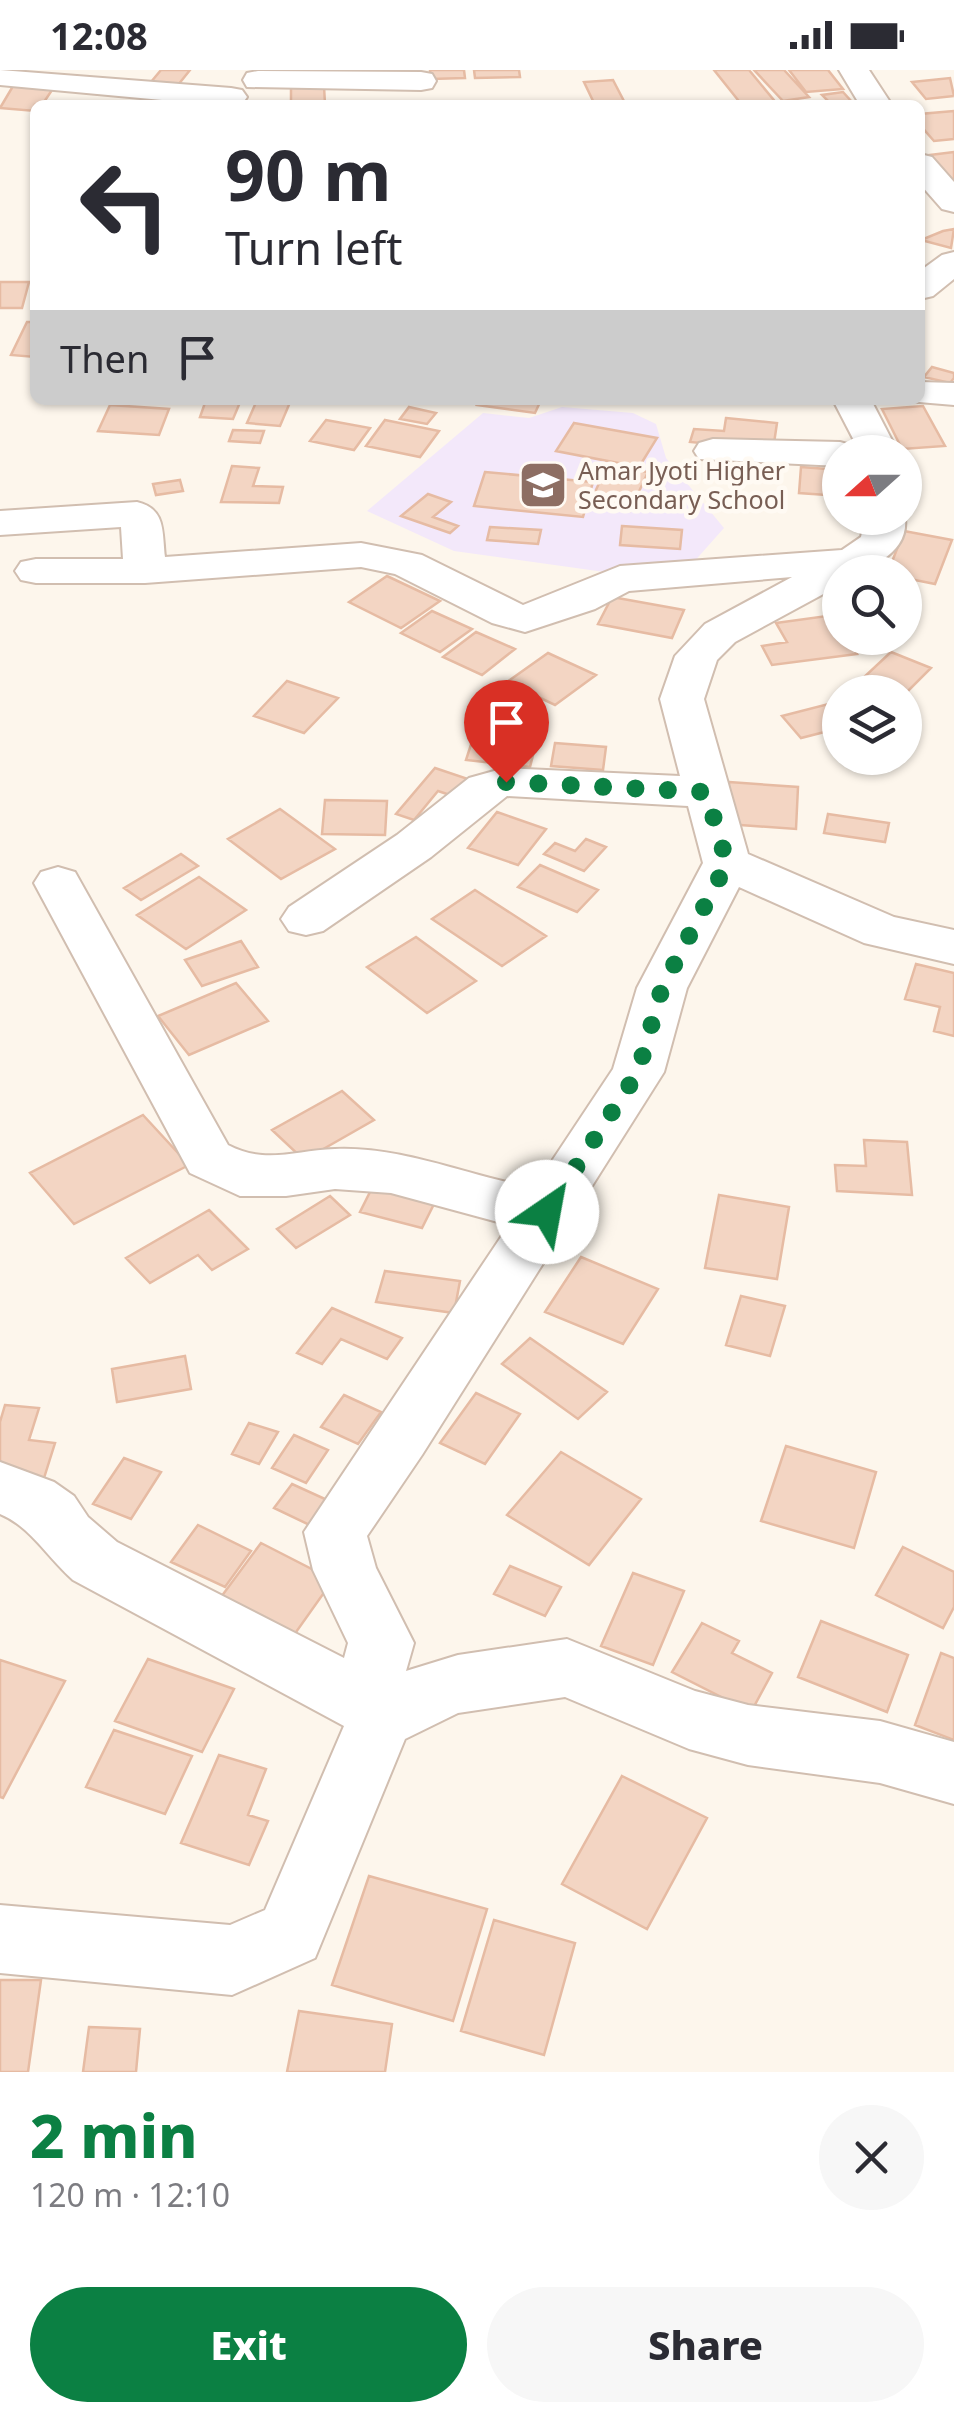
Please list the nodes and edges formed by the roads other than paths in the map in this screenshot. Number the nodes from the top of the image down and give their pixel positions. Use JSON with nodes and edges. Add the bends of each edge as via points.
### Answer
{"nodes":[{"id":1,"x":854,"y":70,"type":"edge"},
{"id":2,"x":0,"y":76,"type":"edge"},
{"id":3,"x":421,"y":81,"type":"dead end"},
{"id":4,"x":247,"y":88,"type":"edge"},
{"id":5,"x":342,"y":92,"type":"edge"},
{"id":6,"x":873,"y":100,"type":"edge"},
{"id":7,"x":954,"y":146,"type":"edge"},
{"id":8,"x":925,"y":152,"type":"edge"},
{"id":9,"x":925,"y":170,"type":"edge"},
{"id":10,"x":954,"y":202,"type":"edge"},
{"id":11,"x":954,"y":262,"type":"edge"},
{"id":12,"x":925,"y":284,"type":"edge"},
{"id":13,"x":925,"y":392,"type":"edge"},
{"id":14,"x":954,"y":394,"type":"edge"},
{"id":15,"x":855,"y":405,"type":"edge"},
{"id":16,"x":870,"y":435,"type":"edge"},
{"id":17,"x":714,"y":451,"type":"dead end"},
{"id":18,"x":822,"y":454,"type":"edge"},
{"id":19,"x":0,"y":523,"type":"edge"},
{"id":20,"x":870,"y":539,"type":"edge"},
{"id":21,"x":36,"y":571,"type":"dead end"},
{"id":22,"x":145,"y":571,"type":"junction"},
{"id":23,"x":706,"y":792,"type":"junction"},
{"id":24,"x":727,"y":863,"type":"junction"},
{"id":25,"x":58,"y":883,"type":"dead end"},
{"id":26,"x":306,"y":919,"type":"dead end"},
{"id":27,"x":954,"y":947,"type":"edge"},
{"id":28,"x":547,"y":1212,"type":"junction"},
{"id":29,"x":0,"y":1488,"type":"edge"},
{"id":30,"x":372,"y":1711,"type":"junction"},
{"id":31,"x":954,"y":1773,"type":"edge"},
{"id":32,"x":0,"y":1939,"type":"edge"}],
"edges":[{"from":1,"to":6,"type":"street"},
{"from":2,"to":4,"type":"street"},
{"from":3,"to":5,"type":"street"},
{"from":4,"to":5,"type":"street"},
{"from":7,"to":8,"type":"street"},
{"from":9,"to":10,"type":"street"},
{"from":11,"to":12,"type":"street"},
{"from":13,"to":14,"type":"street"},
{"from":15,"to":16,"type":"street"},
{"from":17,"to":18,"type":"street"},
{"from":19,"to":22,"type":"street","via":[[137,514]]},
{"from":20,"to":22,"type":"street","via":[[620,579],[525,619],[407,564],[361,554]]},
{"from":20,"to":23,"type":"street","via":[[720,633],[697,656],[682,699]]},
{"from":21,"to":22,"type":"street"},
{"from":23,"to":24,"type":"street"},
{"from":23,"to":26,"type":"street","via":[[506,782],[485,788]]},
{"from":24,"to":27,"type":"street","via":[[881,932]]},
{"from":24,"to":28,"type":"street","via":[[662,988],[638,1072]]},
{"from":25,"to":28,"type":"street","via":[[209,1159],[240,1176],[335,1169],[391,1173]]},
{"from":28,"to":30,"type":"street","via":[[335,1532],[345,1570],[382,1643]]},
{"from":29,"to":30,"type":"street","via":[[52,1514],[94,1561]]},
{"from":30,"to":31,"type":"street","via":[[458,1684],[567,1668],[718,1727],[880,1752]]},
{"from":30,"to":32,"type":"street","via":[[290,1934],[232,1960]]}]}
